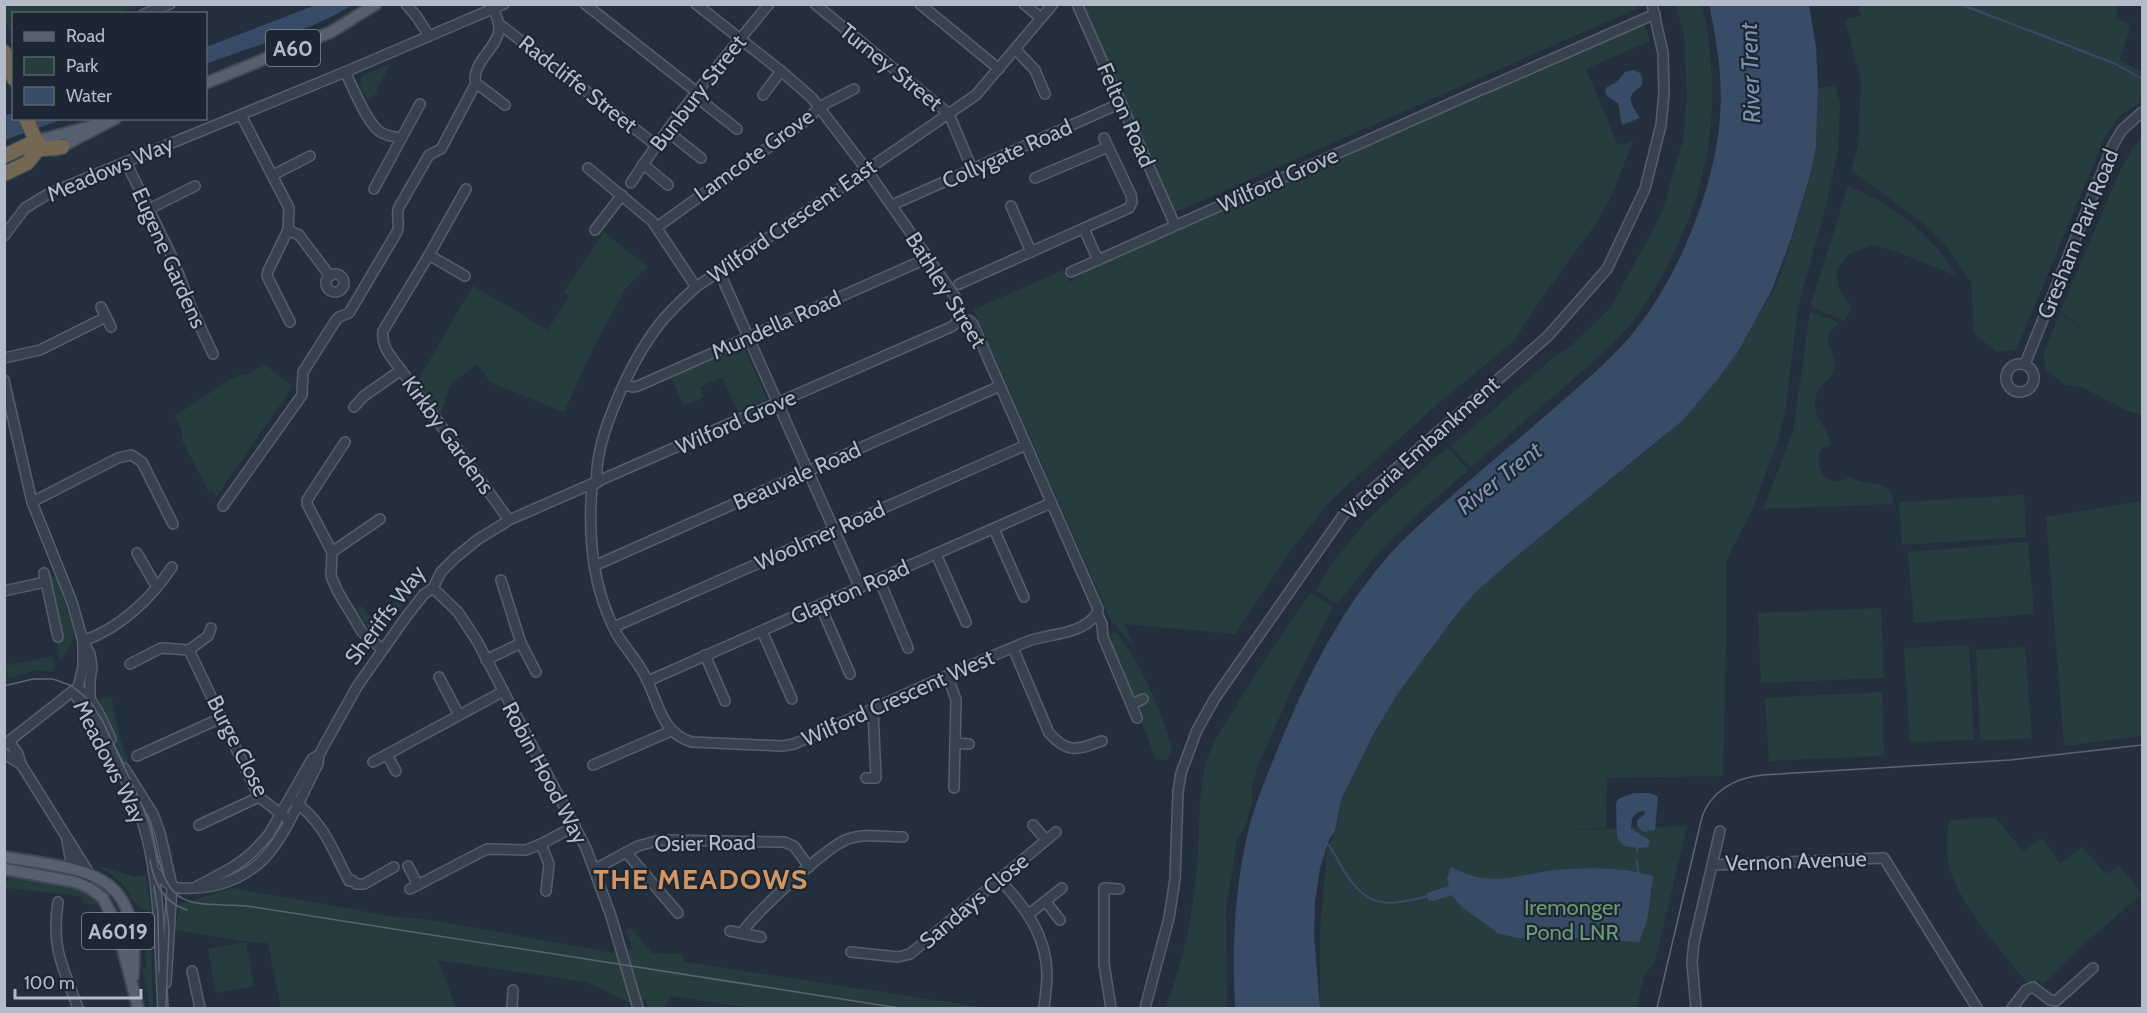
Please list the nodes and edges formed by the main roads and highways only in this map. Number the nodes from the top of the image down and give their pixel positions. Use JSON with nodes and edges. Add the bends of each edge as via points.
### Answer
{"nodes":[{"id":1,"x":376,"y":4,"type":"edge"},
{"id":2,"x":207,"y":83,"type":"edge"},
{"id":3,"x":27,"y":120,"type":"edge"},
{"id":4,"x":112,"y":120,"type":"edge"},
{"id":5,"x":105,"y":123,"type":"junction"},
{"id":6,"x":34,"y":137,"type":"junction"},
{"id":7,"x":62,"y":147,"type":"junction"},
{"id":8,"x":4,"y":156,"type":"edge"},
{"id":9,"x":30,"y":161,"type":"junction"},
{"id":10,"x":4,"y":174,"type":"edge"},
{"id":11,"x":4,"y":857,"type":"edge"},
{"id":12,"x":4,"y":869,"type":"edge"},
{"id":13,"x":132,"y":981,"type":"junction"},
{"id":14,"x":138,"y":1008,"type":"edge"}],
"edges":[{"from":1,"to":2,"type":"main road","number":"A60","via":[[331,32]]},
{"from":3,"to":6,"type":"highway"},
{"from":4,"to":5,"type":"main road"},
{"from":5,"to":6,"type":"main road"},
{"from":5,"to":7,"type":"main road"},
{"from":6,"to":7,"type":"highway","via":[[44,149]]},
{"from":6,"to":8,"type":"highway"},
{"from":6,"to":9,"type":"highway","via":[[36,153]]},
{"from":7,"to":9,"type":"main road"},
{"from":9,"to":10,"type":"highway"},
{"from":11,"to":13,"type":"main road","number":"A6019","via":[[75,868],[113,888],[130,921]]},
{"from":12,"to":13,"type":"main road","number":"A6019","via":[[58,877],[90,888],[103,898],[113,916]]},
{"from":13,"to":14,"type":"main road","number":"A6019"}]}
